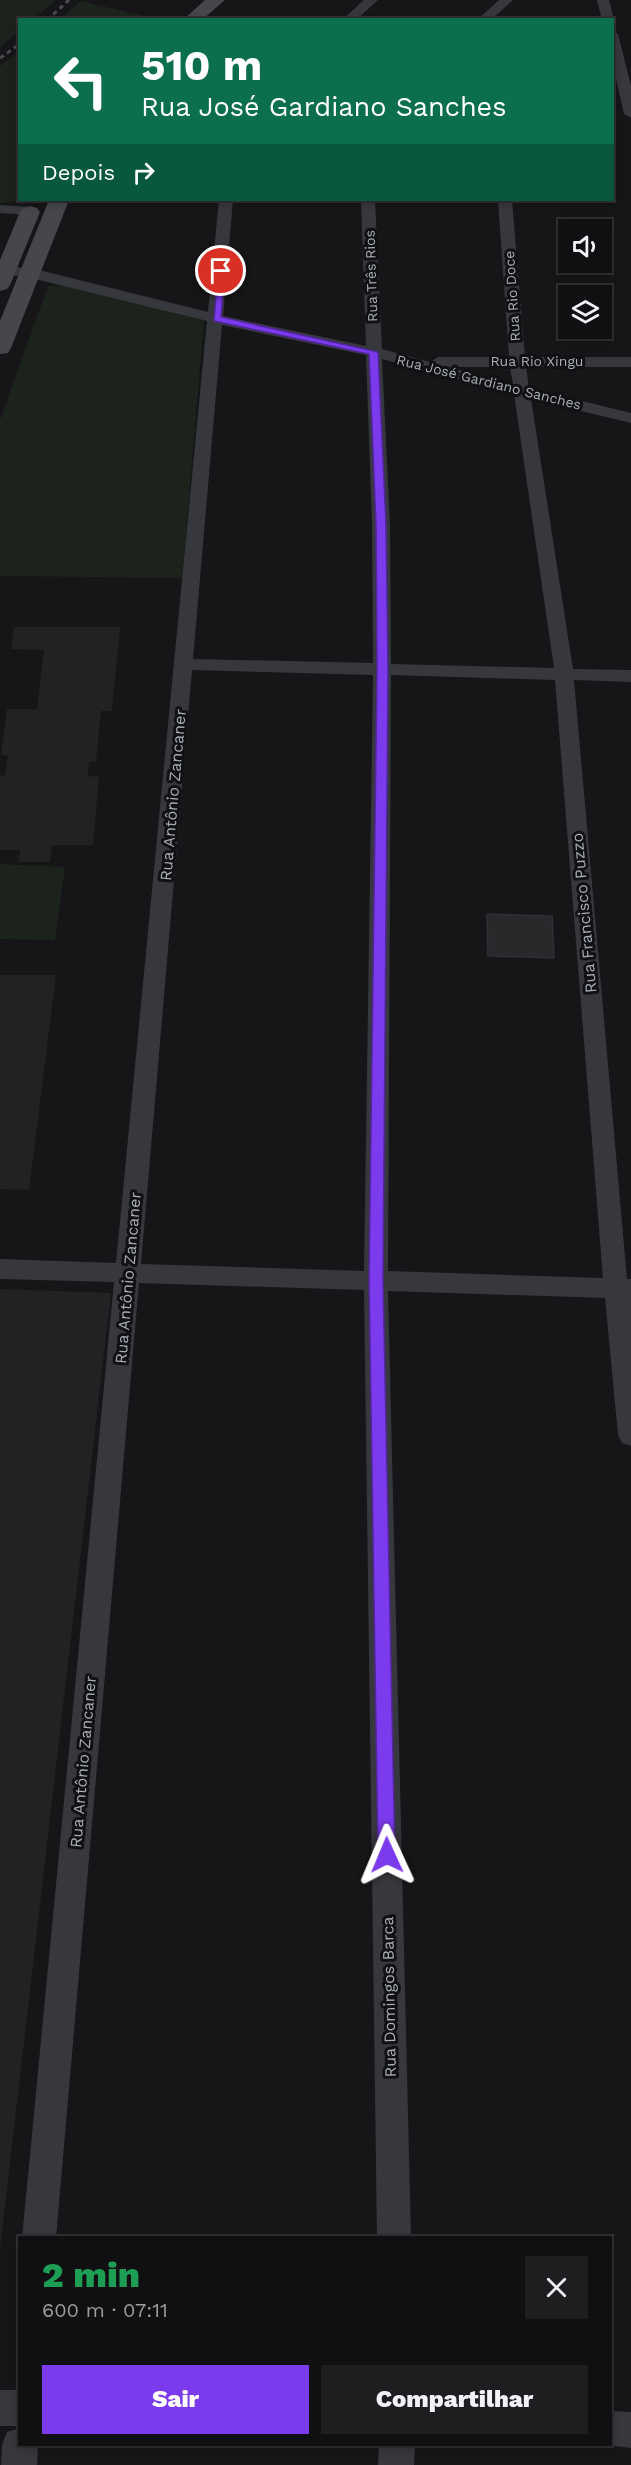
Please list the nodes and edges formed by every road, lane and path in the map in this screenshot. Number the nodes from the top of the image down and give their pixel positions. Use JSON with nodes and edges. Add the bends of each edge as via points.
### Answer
{"nodes":[{"id":1,"x":216,"y":0,"type":"edge"},
{"id":2,"x":372,"y":0,"type":"edge"},
{"id":3,"x":507,"y":0,"type":"edge"},
{"id":4,"x":603,"y":0,"type":"edge"},
{"id":5,"x":187,"y":9,"type":"edge"},
{"id":6,"x":350,"y":18,"type":"edge"},
{"id":7,"x":485,"y":18,"type":"edge"},
{"id":8,"x":608,"y":18,"type":"edge"},
{"id":9,"x":614,"y":41,"type":"edge"},
{"id":10,"x":614,"y":92,"type":"edge"},
{"id":11,"x":629,"y":93,"type":"edge"},
{"id":12,"x":631,"y":114,"type":"edge"},
{"id":13,"x":58,"y":201,"type":"edge"},
{"id":14,"x":226,"y":201,"type":"edge"},
{"id":15,"x":368,"y":201,"type":"edge"},
{"id":16,"x":505,"y":201,"type":"edge"},
{"id":17,"x":33,"y":205,"type":"edge"},
{"id":18,"x":0,"y":209,"type":"edge"},
{"id":19,"x":31,"y":273,"type":"junction"},
{"id":20,"x":2,"y":274,"type":"edge"},
{"id":21,"x":217,"y":319,"type":"junction"},
{"id":22,"x":0,"y":348,"type":"edge"},
{"id":23,"x":374,"y":352,"type":"junction"},
{"id":24,"x":517,"y":360,"type":"junction"},
{"id":25,"x":407,"y":362,"type":"junction"},
{"id":26,"x":631,"y":362,"type":"edge"},
{"id":27,"x":524,"y":393,"type":"junction"},
{"id":28,"x":631,"y":418,"type":"edge"},
{"id":29,"x":184,"y":664,"type":"junction"},
{"id":30,"x":382,"y":670,"type":"junction"},
{"id":31,"x":564,"y":674,"type":"junction"},
{"id":32,"x":631,"y":676,"type":"edge"},
{"id":33,"x":0,"y":1269,"type":"edge"},
{"id":34,"x":128,"y":1274,"type":"junction"},
{"id":35,"x":376,"y":1280,"type":"junction"},
{"id":36,"x":623,"y":1289,"type":"edge"},
{"id":37,"x":631,"y":1435,"type":"edge"},
{"id":38,"x":39,"y":2236,"type":"edge"},
{"id":39,"x":394,"y":2236,"type":"edge"},
{"id":40,"x":0,"y":2408,"type":"edge"},
{"id":41,"x":18,"y":2408,"type":"edge"},
{"id":42,"x":612,"y":2429,"type":"edge"},
{"id":43,"x":631,"y":2430,"type":"edge"},
{"id":44,"x":20,"y":2446,"type":"edge"},
{"id":45,"x":397,"y":2446,"type":"edge"},
{"id":46,"x":19,"y":2465,"type":"edge"},
{"id":47,"x":396,"y":2465,"type":"edge"}],
"edges":[{"from":1,"to":5,"type":"main road"},
{"from":2,"to":6,"type":"street"},
{"from":3,"to":7,"type":"street"},
{"from":4,"to":8,"type":"street"},
{"from":9,"to":11,"type":"street"},
{"from":10,"to":11,"type":"street"},
{"from":11,"to":12,"type":"street"},
{"from":13,"to":19,"type":"main road"},
{"from":14,"to":21,"type":"street","name":"Rua Antônio Zancaner"},
{"from":15,"to":23,"type":"street","name":"Rua Três Rios"},
{"from":16,"to":24,"type":"street","name":"Rua Rio Doce"},
{"from":17,"to":18,"type":"street"},
{"from":17,"to":20,"type":"main road"},
{"from":19,"to":20,"type":"street","name":"Rua José Gardiano Sanches"},
{"from":19,"to":21,"type":"street","name":"Rua José Gardiano Sanches"},
{"from":19,"to":22,"type":"main road"},
{"from":21,"to":23,"type":"street","name":"Rua José Gardiano Sanches"},
{"from":21,"to":29,"type":"street","name":"Rua Antônio Zancaner"},
{"from":23,"to":25,"type":"street","name":"Rua José Gardiano Sanches"},
{"from":23,"to":30,"type":"street","name":"Rua Domingos Barca"},
{"from":24,"to":25,"type":"street","name":"Rua Rio Xingu"},
{"from":24,"to":26,"type":"street","name":"Rua Rio Xingu"},
{"from":24,"to":27,"type":"street","name":"Rua Rio Doce"},
{"from":25,"to":27,"type":"street","name":"Rua José Gardiano Sanches"},
{"from":27,"to":28,"type":"street","name":"Rua José Gardiano Sanches"},
{"from":27,"to":31,"type":"street","name":"Rua Francisco Puzzo"},
{"from":29,"to":30,"type":"street"},
{"from":29,"to":34,"type":"street","name":"Rua Antônio Zancaner"},
{"from":30,"to":31,"type":"street"},
{"from":30,"to":35,"type":"street","name":"Rua Domingos Barca"},
{"from":31,"to":32,"type":"street"},
{"from":31,"to":36,"type":"street","name":"Rua Francisco Puzzo"},
{"from":33,"to":34,"type":"street"},
{"from":34,"to":35,"type":"street"},
{"from":34,"to":38,"type":"street","name":"Rua Antônio Zancaner"},
{"from":35,"to":36,"type":"street"},
{"from":35,"to":39,"type":"street","name":"Rua Domingos Barca"},
{"from":36,"to":37,"type":"street","name":"Rua Francisco Puzzo"},
{"from":40,"to":41,"type":"street"},
{"from":42,"to":43,"type":"street"},
{"from":44,"to":46,"type":"street"},
{"from":45,"to":47,"type":"street"}]}
